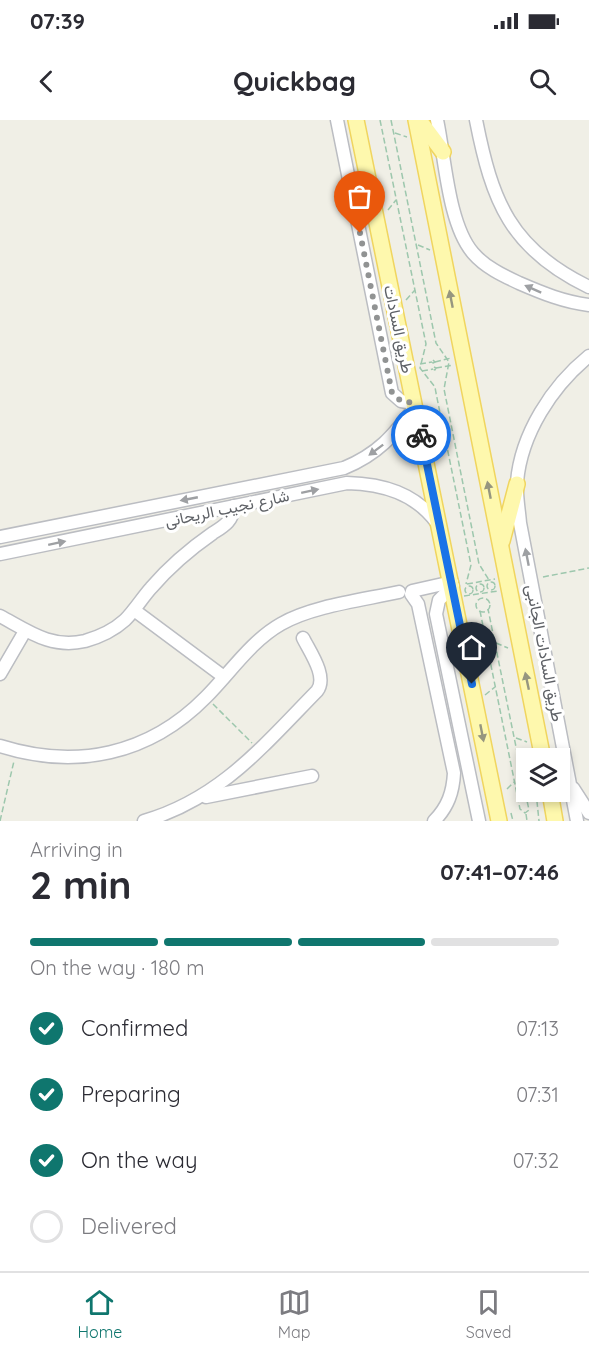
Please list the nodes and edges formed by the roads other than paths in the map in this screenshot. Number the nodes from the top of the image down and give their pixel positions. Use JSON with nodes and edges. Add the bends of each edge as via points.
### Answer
{"nodes":[{"id":1,"x":337,"y":120,"type":"edge"},
{"id":2,"x":356,"y":120,"type":"edge"},
{"id":3,"x":418,"y":120,"type":"edge"},
{"id":4,"x":437,"y":120,"type":"edge"},
{"id":5,"x":476,"y":120,"type":"edge"},
{"id":6,"x":444,"y":152,"type":"junction"},
{"id":7,"x":589,"y":286,"type":"edge"},
{"id":8,"x":589,"y":305,"type":"edge"},
{"id":9,"x":589,"y":356,"type":"edge"},
{"id":10,"x":414,"y":405,"type":"junction"},
{"id":11,"x":344,"y":468,"type":"junction"},
{"id":12,"x":347,"y":483,"type":"junction"},
{"id":13,"x":517,"y":484,"type":"junction"},
{"id":14,"x":234,"y":506,"type":"junction"},
{"id":15,"x":440,"y":527,"type":"junction"},
{"id":16,"x":0,"y":537,"type":"edge"},
{"id":17,"x":500,"y":547,"type":"junction"},
{"id":18,"x":0,"y":554,"type":"edge"},
{"id":19,"x":459,"y":586,"type":"junction"},
{"id":20,"x":408,"y":592,"type":"junction"},
{"id":21,"x":134,"y":610,"type":"junction"},
{"id":22,"x":0,"y":616,"type":"edge"},
{"id":23,"x":25,"y":631,"type":"junction"},
{"id":24,"x":303,"y":638,"type":"dead end"},
{"id":25,"x":0,"y":674,"type":"edge"},
{"id":26,"x":224,"y":677,"type":"junction"},
{"id":27,"x":0,"y":746,"type":"edge"},
{"id":28,"x":541,"y":748,"type":"edge"},
{"id":29,"x":563,"y":748,"type":"edge"},
{"id":30,"x":240,"y":770,"type":"junction"},
{"id":31,"x":312,"y":776,"type":"dead end"},
{"id":32,"x":570,"y":782,"type":"joint"},
{"id":33,"x":498,"y":788,"type":"junction"},
{"id":34,"x":244,"y":790,"type":"junction"},
{"id":35,"x":196,"y":800,"type":"junction"},
{"id":36,"x":552,"y":802,"type":"edge"},
{"id":37,"x":589,"y":813,"type":"edge"},
{"id":38,"x":478,"y":819,"type":"edge"},
{"id":39,"x":144,"y":821,"type":"edge"},
{"id":40,"x":434,"y":821,"type":"edge"},
{"id":41,"x":500,"y":821,"type":"edge"},
{"id":42,"x":555,"y":821,"type":"edge"},
{"id":43,"x":577,"y":821,"type":"edge"}],
"edges":[{"from":1,"to":10,"type":"street","via":[[392,393]]},
{"from":2,"to":10,"type":"main road","name":"طريق السادات"},
{"from":3,"to":6,"type":"main road"},
{"from":17,"to":3,"type":"main road","one_way":true},
{"from":4,"to":6,"type":"street"},
{"from":5,"to":7,"type":"street","via":[[488,175],[503,212],[542,258]]},
{"from":8,"to":6,"type":"street","one_way":true,"via":[[557,299],[503,276],[472,252],[456,218]]},
{"from":9,"to":13,"type":"street","name":"طريق السادات الجانبى","via":[[566,378],[535,424],[519,464]]},
{"from":10,"to":11,"type":"street","name":"شارع نجيب الريحانى","one_way":true,"via":[[388,441]]},
{"from":10,"to":15,"type":"main road","name":"طريق السادات"},
{"from":11,"to":12,"type":"street"},
{"from":11,"to":16,"type":"street","name":"شارع نجيب الريحانى","one_way":true},
{"from":14,"to":12,"type":"street","name":"شارع نجيب الريحانى","one_way":true},
{"from":12,"to":15,"type":"street","name":"شارع نجيب الريحانى","via":[[370,484],[411,498]]},
{"from":13,"to":17,"type":"main road"},
{"from":29,"to":13,"type":"street","name":"طريق السادات الجانبى","one_way":true,"via":[[520,523]]},
{"from":18,"to":14,"type":"street","name":"شارع نجيب الريحانى","one_way":true},
{"from":14,"to":21,"type":"street","via":[[226,524],[173,565]]},
{"from":15,"to":19,"type":"main road","name":"طريق السادات"},
{"from":28,"to":17,"type":"main road","one_way":true},
{"from":19,"to":20,"type":"street"},
{"from":19,"to":33,"type":"main road","name":"طريق السادات","one_way":true},
{"from":19,"to":38,"type":"street","via":[[439,600],[436,614]]},
{"from":20,"to":26,"type":"street","via":[[294,617],[269,632]]},
{"from":20,"to":40,"type":"street","via":[[418,604],[454,773],[449,801]]},
{"from":21,"to":23,"type":"street","via":[[111,630],[83,641],[53,642]]},
{"from":21,"to":26,"type":"street"},
{"from":22,"to":23,"type":"street"},
{"from":23,"to":25,"type":"street"},
{"from":24,"to":30,"type":"street","via":[[321,678],[320,688]]},
{"from":26,"to":27,"type":"street","via":[[171,726],[130,747],[62,758]]},
{"from":30,"to":34,"type":"street"},
{"from":30,"to":35,"type":"street"},
{"from":31,"to":34,"type":"street"},
{"from":32,"to":37,"type":"street"},
{"from":32,"to":43,"type":"street","name":"طريق السادات الجانبى"},
{"from":33,"to":38,"type":"street"},
{"from":33,"to":41,"type":"main road","name":"طريق السادات"},
{"from":34,"to":35,"type":"street"},
{"from":35,"to":39,"type":"street"},
{"from":36,"to":42,"type":"main road"}]}
